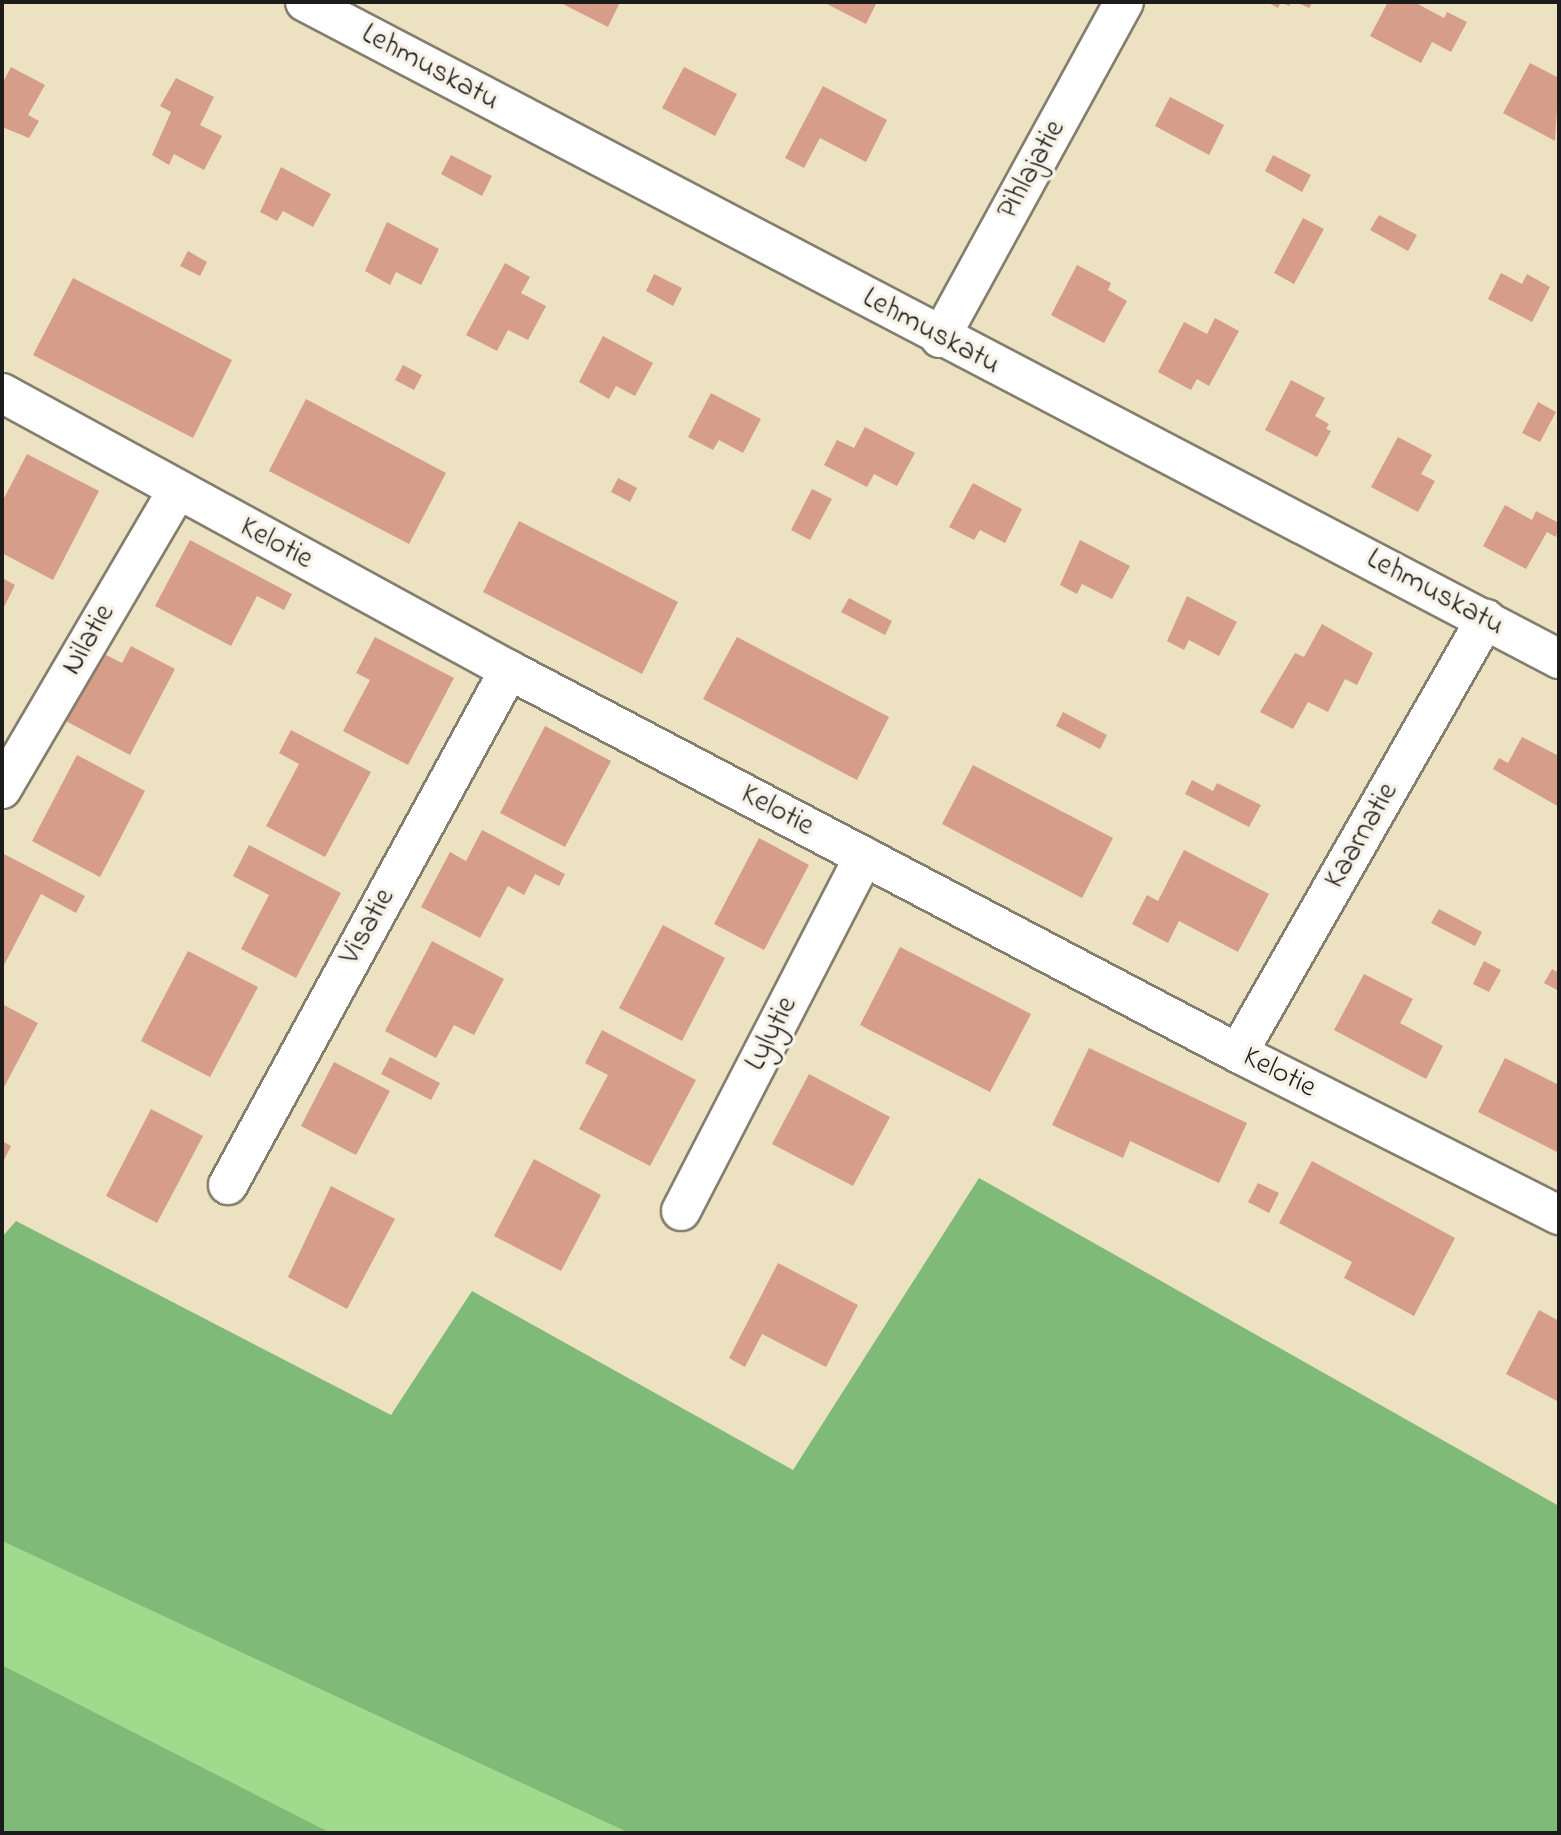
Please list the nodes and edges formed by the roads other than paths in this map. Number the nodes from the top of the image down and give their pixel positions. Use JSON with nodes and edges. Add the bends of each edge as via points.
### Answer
{"nodes":[{"id":1,"x":305,"y":2,"type":"edge"},
{"id":2,"x":1124,"y":2,"type":"edge"},
{"id":3,"x":940,"y":338,"type":"junction"},
{"id":4,"x":2,"y":393,"type":"edge"},
{"id":5,"x":177,"y":491,"type":"junction"},
{"id":6,"x":1486,"y":619,"type":"junction"},
{"id":7,"x":1559,"y":659,"type":"edge"},
{"id":8,"x":509,"y":670,"type":"junction"},
{"id":9,"x":2,"y":789,"type":"edge"},
{"id":10,"x":864,"y":857,"type":"junction"},
{"id":11,"x":1238,"y":1053,"type":"junction"},
{"id":12,"x":228,"y":1185,"type":"dead end"},
{"id":13,"x":681,"y":1211,"type":"dead end"},
{"id":14,"x":1559,"y":1215,"type":"edge"}],
"edges":[{"from":1,"to":3,"type":"street","name":"Lehmuskatu"},
{"from":2,"to":3,"type":"street","name":"Pihlajatie"},
{"from":3,"to":6,"type":"street","name":"Lehmuskatu"},
{"from":4,"to":5,"type":"street","name":"Kelotie"},
{"from":5,"to":8,"type":"street","name":"Kelotie"},
{"from":5,"to":9,"type":"street","name":"Nilatie"},
{"from":6,"to":7,"type":"street","name":"Lehmuskatu"},
{"from":6,"to":11,"type":"street","name":"Kaarnatie"},
{"from":8,"to":10,"type":"street","name":"Kelotie"},
{"from":8,"to":12,"type":"street","name":"Visatie"},
{"from":10,"to":11,"type":"street","name":"Kelotie"},
{"from":10,"to":13,"type":"street","name":"Lylytie"},
{"from":11,"to":14,"type":"street","name":"Kelotie"}]}
